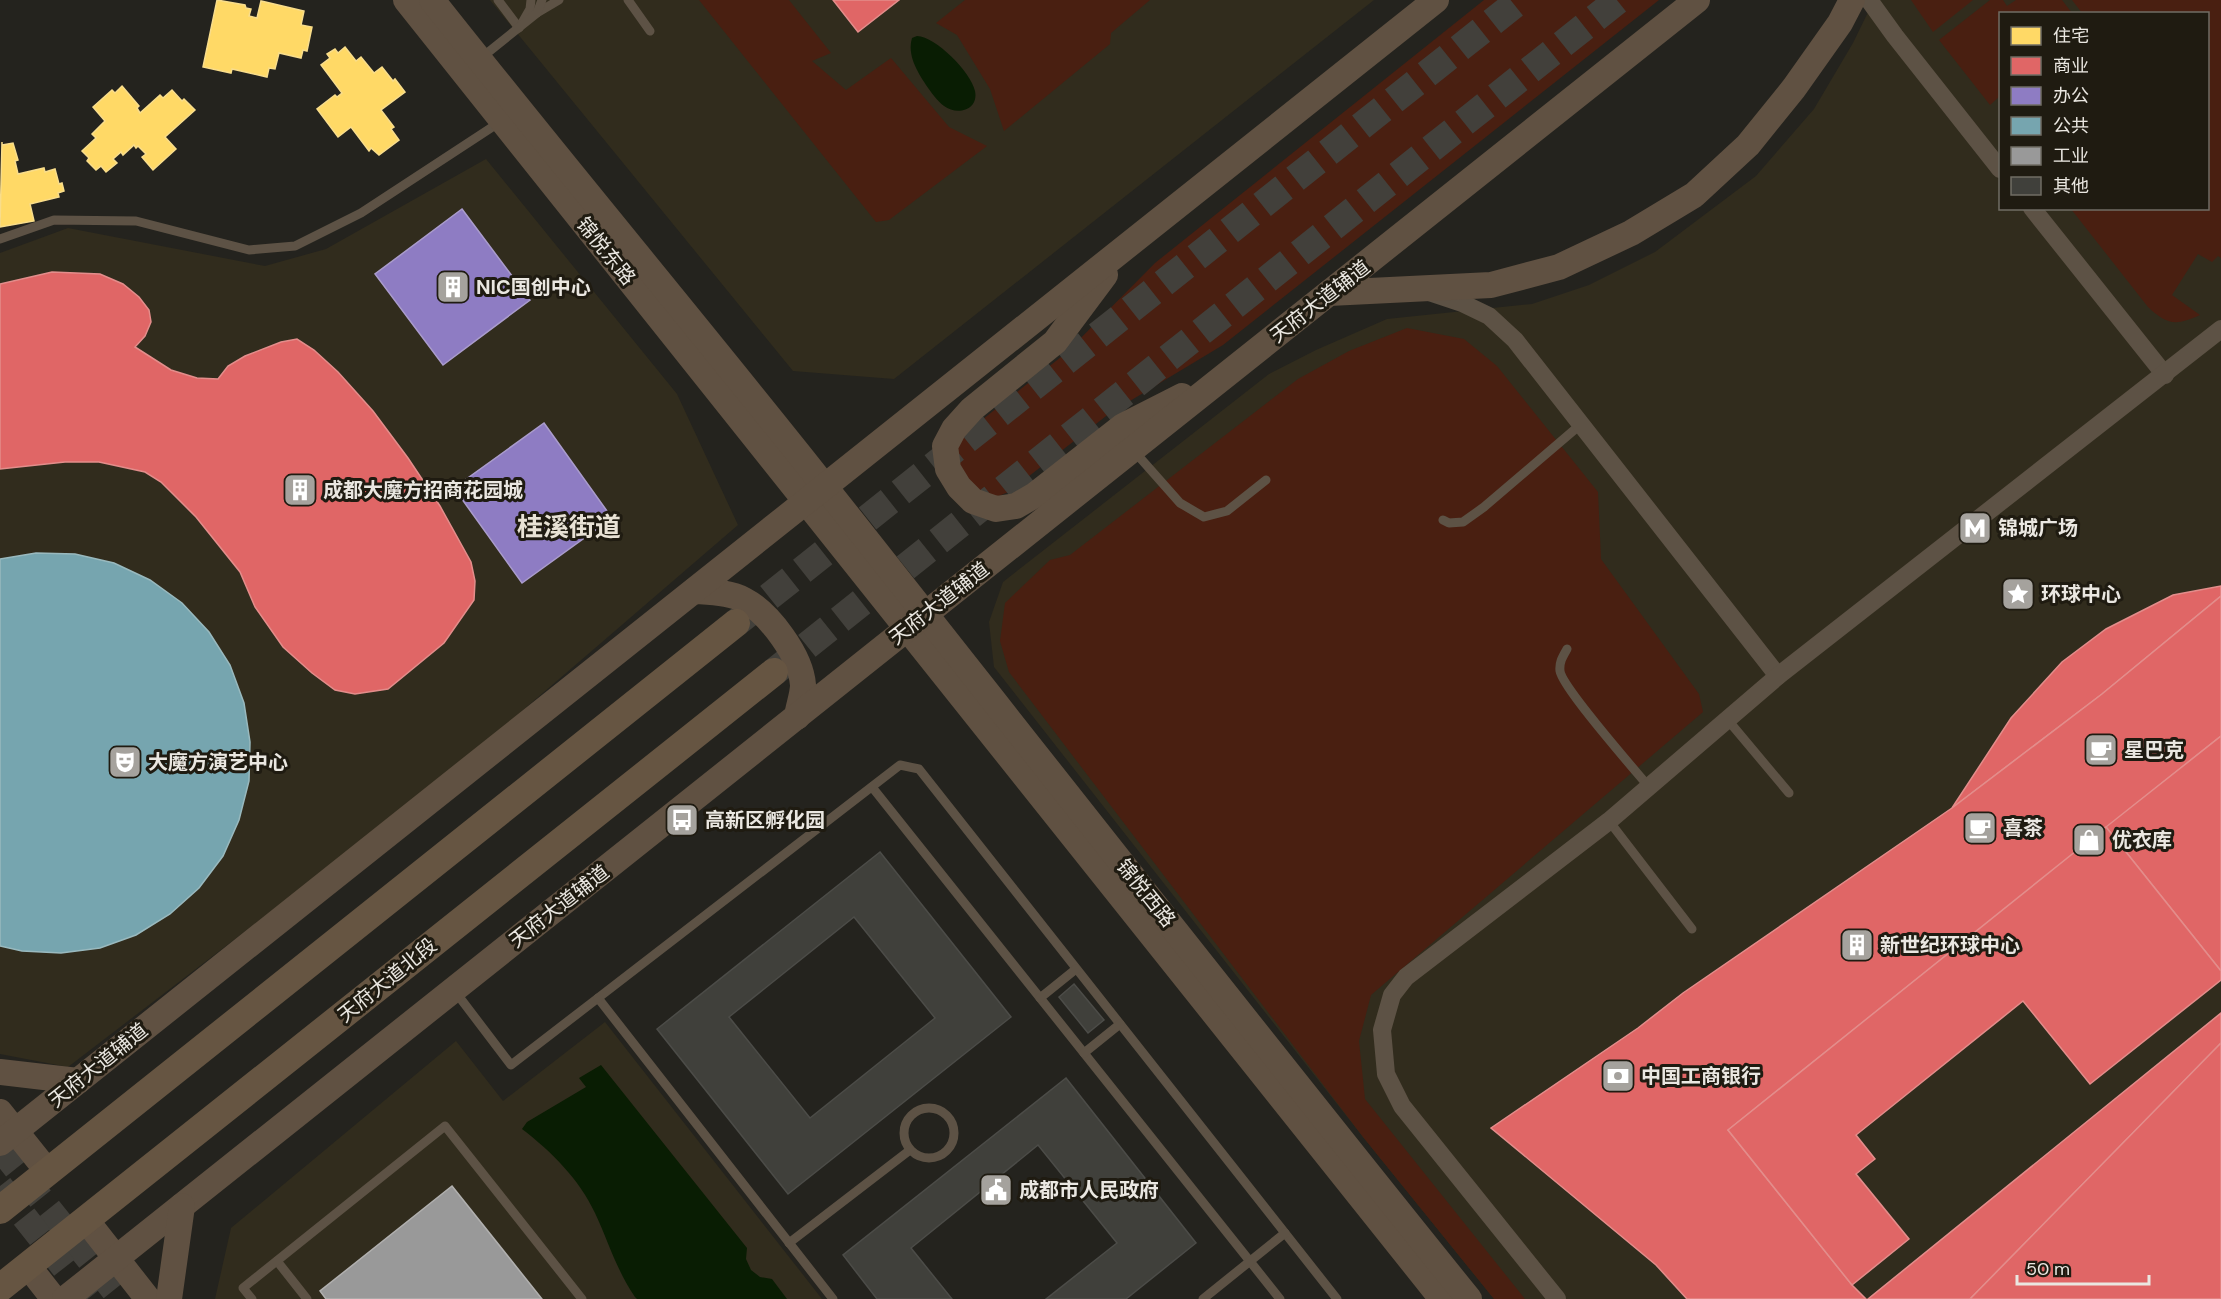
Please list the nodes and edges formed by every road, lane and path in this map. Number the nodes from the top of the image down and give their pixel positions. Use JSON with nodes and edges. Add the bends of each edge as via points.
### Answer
{"nodes":[{"id":1,"x":406,"y":0,"type":"edge"},
{"id":2,"x":432,"y":0,"type":"edge"},
{"id":3,"x":498,"y":0,"type":"edge"},
{"id":4,"x":531,"y":0,"type":"edge"},
{"id":5,"x":542,"y":0,"type":"edge"},
{"id":6,"x":559,"y":0,"type":"edge"},
{"id":7,"x":628,"y":0,"type":"edge"},
{"id":8,"x":1436,"y":0,"type":"edge"},
{"id":9,"x":1697,"y":0,"type":"edge"},
{"id":10,"x":1852,"y":0,"type":"edge"},
{"id":11,"x":1869,"y":0,"type":"edge"},
{"id":12,"x":537,"y":13,"type":"junction"},
{"id":13,"x":519,"y":28,"type":"junction"},
{"id":14,"x":650,"y":31,"type":"dead end"},
{"id":15,"x":479,"y":60,"type":"junction"},
{"id":16,"x":502,"y":120,"type":"junction"},
{"id":17,"x":1999,"y":166,"type":"edge"},
{"id":18,"x":2034,"y":210,"type":"edge"},
{"id":19,"x":0,"y":239,"type":"edge"},
{"id":20,"x":1127,"y":246,"type":"junction"},
{"id":21,"x":1421,"y":289,"type":"junction"},
{"id":22,"x":1329,"y":293,"type":"junction"},
{"id":23,"x":2221,"y":329,"type":"edge"},
{"id":24,"x":1228,"y":374,"type":"junction"},
{"id":25,"x":2164,"y":375,"type":"junction"},
{"id":26,"x":1580,"y":425,"type":"junction"},
{"id":27,"x":1133,"y":449,"type":"junction"},
{"id":28,"x":1266,"y":480,"type":"dead end"},
{"id":29,"x":815,"y":494,"type":"junction"},
{"id":30,"x":1443,"y":520,"type":"dead end"},
{"id":31,"x":694,"y":591,"type":"junction"},
{"id":32,"x":915,"y":622,"type":"junction"},
{"id":33,"x":736,"y":623,"type":"tunnel mouth"},
{"id":34,"x":1567,"y":649,"type":"dead end"},
{"id":35,"x":774,"y":672,"type":"tunnel mouth"},
{"id":36,"x":1778,"y":675,"type":"junction"},
{"id":37,"x":796,"y":717,"type":"junction"},
{"id":38,"x":1727,"y":719,"type":"junction"},
{"id":39,"x":1649,"y":786,"type":"junction"},
{"id":40,"x":872,"y":787,"type":"junction"},
{"id":41,"x":1790,"y":794,"type":"dead end"},
{"id":42,"x":1609,"y":821,"type":"junction"},
{"id":43,"x":1692,"y":929,"type":"dead end"},
{"id":44,"x":1076,"y":969,"type":"junction"},
{"id":45,"x":454,"y":990,"type":"junction"},
{"id":46,"x":598,"y":998,"type":"junction"},
{"id":47,"x":1040,"y":998,"type":"junction"},
{"id":48,"x":1120,"y":1024,"type":"junction"},
{"id":49,"x":1084,"y":1053,"type":"junction"},
{"id":50,"x":0,"y":1072,"type":"edge"},
{"id":51,"x":78,"y":1081,"type":"junction"},
{"id":52,"x":5,"y":1128,"type":"edge"},
{"id":53,"x":910,"y":1150,"type":"junction"},
{"id":54,"x":48,"y":1172,"type":"junction"},
{"id":55,"x":182,"y":1206,"type":"junction"},
{"id":56,"x":0,"y":1210,"type":"edge"},
{"id":57,"x":86,"y":1220,"type":"junction"},
{"id":58,"x":1285,"y":1233,"type":"junction"},
{"id":59,"x":789,"y":1243,"type":"junction"},
{"id":60,"x":116,"y":1258,"type":"junction"},
{"id":61,"x":277,"y":1261,"type":"junction"},
{"id":62,"x":1250,"y":1262,"type":"junction"},
{"id":63,"x":28,"y":1266,"type":"junction"},
{"id":64,"x":0,"y":1288,"type":"edge"},
{"id":65,"x":54,"y":1299,"type":"edge"},
{"id":66,"x":65,"y":1299,"type":"edge"},
{"id":67,"x":148,"y":1299,"type":"edge"},
{"id":68,"x":169,"y":1299,"type":"edge"},
{"id":69,"x":252,"y":1299,"type":"edge"},
{"id":70,"x":307,"y":1299,"type":"edge"},
{"id":71,"x":582,"y":1299,"type":"edge"},
{"id":72,"x":832,"y":1299,"type":"edge"},
{"id":73,"x":1203,"y":1299,"type":"edge"},
{"id":74,"x":1280,"y":1299,"type":"edge"},
{"id":75,"x":1337,"y":1299,"type":"edge"},
{"id":76,"x":1442,"y":1299,"type":"edge"},
{"id":77,"x":1469,"y":1299,"type":"edge"},
{"id":78,"x":1557,"y":1299,"type":"edge"}],
"edges":[{"from":1,"to":16,"type":"street","name":"锦悦东路"},
{"from":2,"to":15,"type":"street","name":"锦悦东路"},
{"from":3,"to":13,"type":"lane"},
{"from":4,"to":13,"type":"lane"},
{"from":5,"to":12,"type":"lane"},
{"from":6,"to":12,"type":"lane"},
{"from":7,"to":14,"type":"lane"},
{"from":8,"to":20,"type":"street","name":"天府大道辅道"},
{"from":9,"to":22,"type":"street","name":"天府大道辅道"},
{"from":10,"to":21,"type":"street","via":[[1801,78],[1748,145],[1694,195],[1631,233],[1559,267],[1491,285]]},
{"from":11,"to":17,"type":"street"},
{"from":12,"to":13,"type":"lane"},
{"from":13,"to":15,"type":"lane"},
{"from":15,"to":29,"type":"street","name":"锦悦东路"},
{"from":16,"to":19,"type":"lane","via":[[361,213],[295,246],[249,250],[135,221],[54,220]]},
{"from":16,"to":29,"type":"street","name":"锦悦东路"},
{"from":18,"to":25,"type":"street"},
{"from":20,"to":24,"type":"street","via":[[1055,342],[972,409],[954,429],[945,446],[948,469],[959,487],[973,501],[996,509],[1016,506],[1123,426]]},
{"from":20,"to":29,"type":"street","name":"天府大道辅道"},
{"from":21,"to":22,"type":"street"},
{"from":21,"to":26,"type":"street","via":[[1489,316],[1515,340]]},
{"from":22,"to":24,"type":"street","name":"天府大道辅道"},
{"from":23,"to":25,"type":"street"},
{"from":24,"to":27,"type":"street","name":"天府大道辅道"},
{"from":25,"to":36,"type":"street"},
{"from":26,"to":30,"type":"lane","via":[[1464,522]]},
{"from":26,"to":36,"type":"street"},
{"from":27,"to":28,"type":"lane","via":[[1180,503],[1204,517],[1227,511]]},
{"from":27,"to":32,"type":"street","name":"天府大道辅道"},
{"from":29,"to":31,"type":"street","name":"天府大道辅道"},
{"from":29,"to":32,"type":"street","name":"锦悦西路"},
{"from":31,"to":37,"type":"street","via":[[742,599],[766,616],[797,663],[803,685]]},
{"from":31,"to":51,"type":"street","name":"天府大道辅道"},
{"from":32,"to":37,"type":"street","name":"天府大道辅道"},
{"from":32,"to":76,"type":"street","name":"锦悦西路"},
{"from":32,"to":77,"type":"street","name":"锦悦西路"},
{"from":33,"to":54,"type":"main road"},
{"from":34,"to":39,"type":"lane","via":[[1560,673],[1585,710]]},
{"from":35,"to":57,"type":"main road","name":"天府大道北段"},
{"from":36,"to":38,"type":"street"},
{"from":37,"to":45,"type":"street","name":"天府大道辅道"},
{"from":38,"to":39,"type":"street"},
{"from":38,"to":41,"type":"lane"},
{"from":39,"to":42,"type":"street"},
{"from":40,"to":44,"type":"lane","via":[[900,765],[919,770]]},
{"from":40,"to":46,"type":"lane"},
{"from":40,"to":47,"type":"lane"},
{"from":42,"to":43,"type":"lane"},
{"from":42,"to":78,"type":"street","via":[[1406,977],[1392,995],[1382,1030],[1386,1074],[1402,1106]]},
{"from":44,"to":47,"type":"lane"},
{"from":44,"to":48,"type":"lane"},
{"from":45,"to":46,"type":"lane","via":[[511,1065]]},
{"from":45,"to":55,"type":"street","name":"天府大道辅道"},
{"from":46,"to":59,"type":"lane"},
{"from":47,"to":49,"type":"lane"},
{"from":48,"to":49,"type":"lane"},
{"from":48,"to":58,"type":"lane"},
{"from":49,"to":62,"type":"lane"},
{"from":50,"to":51,"type":"street"},
{"from":51,"to":52,"type":"street","name":"天府大道辅道"},
{"from":52,"to":54,"type":"street"},
{"from":53,"to":53,"type":"lane","via":[[925,1158],[941,1156],[954,1135],[949,1118],[936,1109],[913,1114],[904,1135]]},
{"from":53,"to":59,"type":"lane"},
{"from":54,"to":56,"type":"main road"},
{"from":55,"to":60,"type":"street","name":"天府大道辅道"},
{"from":55,"to":68,"type":"street"},
{"from":57,"to":60,"type":"street"},
{"from":57,"to":63,"type":"main road","name":"天府大道北段"},
{"from":58,"to":62,"type":"lane"},
{"from":58,"to":75,"type":"lane"},
{"from":59,"to":72,"type":"lane"},
{"from":60,"to":66,"type":"street","name":"天府大道辅道"},
{"from":60,"to":67,"type":"street"},
{"from":61,"to":69,"type":"lane","via":[[243,1288]]},
{"from":61,"to":70,"type":"lane"},
{"from":61,"to":71,"type":"lane","via":[[445,1126]]},
{"from":62,"to":73,"type":"lane"},
{"from":62,"to":74,"type":"lane"},
{"from":63,"to":64,"type":"main road","name":"天府大道北段"},
{"from":63,"to":65,"type":"street"}]}
